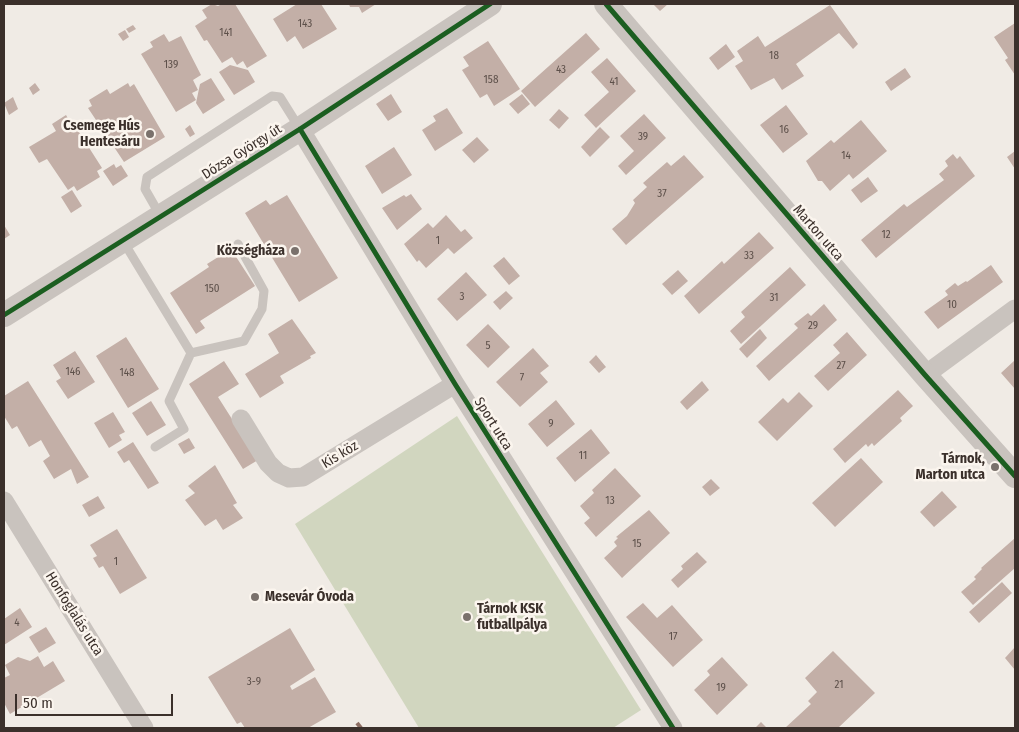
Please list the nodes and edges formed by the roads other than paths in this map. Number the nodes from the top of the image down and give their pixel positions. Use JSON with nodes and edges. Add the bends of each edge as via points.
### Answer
{"nodes":[{"id":1,"x":490,"y":4,"type":"edge"},
{"id":2,"x":606,"y":4,"type":"edge"},
{"id":3,"x":300,"y":129,"type":"junction"},
{"id":4,"x":161,"y":217,"type":"junction"},
{"id":5,"x":123,"y":240,"type":"junction"},
{"id":6,"x":238,"y":244,"type":"dead end"},
{"id":7,"x":1015,"y":309,"type":"edge"},
{"id":8,"x":4,"y":315,"type":"edge"},
{"id":9,"x":191,"y":353,"type":"junction"},
{"id":10,"x":925,"y":375,"type":"junction"},
{"id":11,"x":455,"y":384,"type":"junction"},
{"id":12,"x":241,"y":419,"type":"dead end"},
{"id":13,"x":155,"y":446,"type":"dead end"},
{"id":14,"x":1015,"y":476,"type":"edge"},
{"id":15,"x":4,"y":501,"type":"edge"},
{"id":16,"x":667,"y":726,"type":"edge"},
{"id":17,"x":144,"y":728,"type":"edge"}],
"edges":[{"from":1,"to":3,"type":"street","name":"Dózsa György út"},
{"from":2,"to":10,"type":"street","name":"Marton utca"},
{"from":3,"to":4,"type":"street","name":"Dózsa György út"},
{"from":3,"to":4,"type":"lane","via":[[280,97],[272,96],[147,177],[145,189]]},
{"from":3,"to":11,"type":"street","name":"Sport utca"},
{"from":4,"to":5,"type":"street","name":"Dózsa György út"},
{"from":5,"to":8,"type":"street","name":"Dózsa György út"},
{"from":5,"to":9,"type":"lane"},
{"from":6,"to":9,"type":"lane","via":[[264,291],[262,309],[244,341]]},
{"from":7,"to":10,"type":"street"},
{"from":9,"to":13,"type":"lane","via":[[169,401],[184,429]]},
{"from":10,"to":14,"type":"street","name":"Marton utca"},
{"from":11,"to":12,"type":"street","name":"Kis köz","via":[[303,477],[289,478],[278,473],[268,463]]},
{"from":11,"to":16,"type":"street","name":"Sport utca"},
{"from":15,"to":17,"type":"street","name":"Honfoglalás utca"}]}
